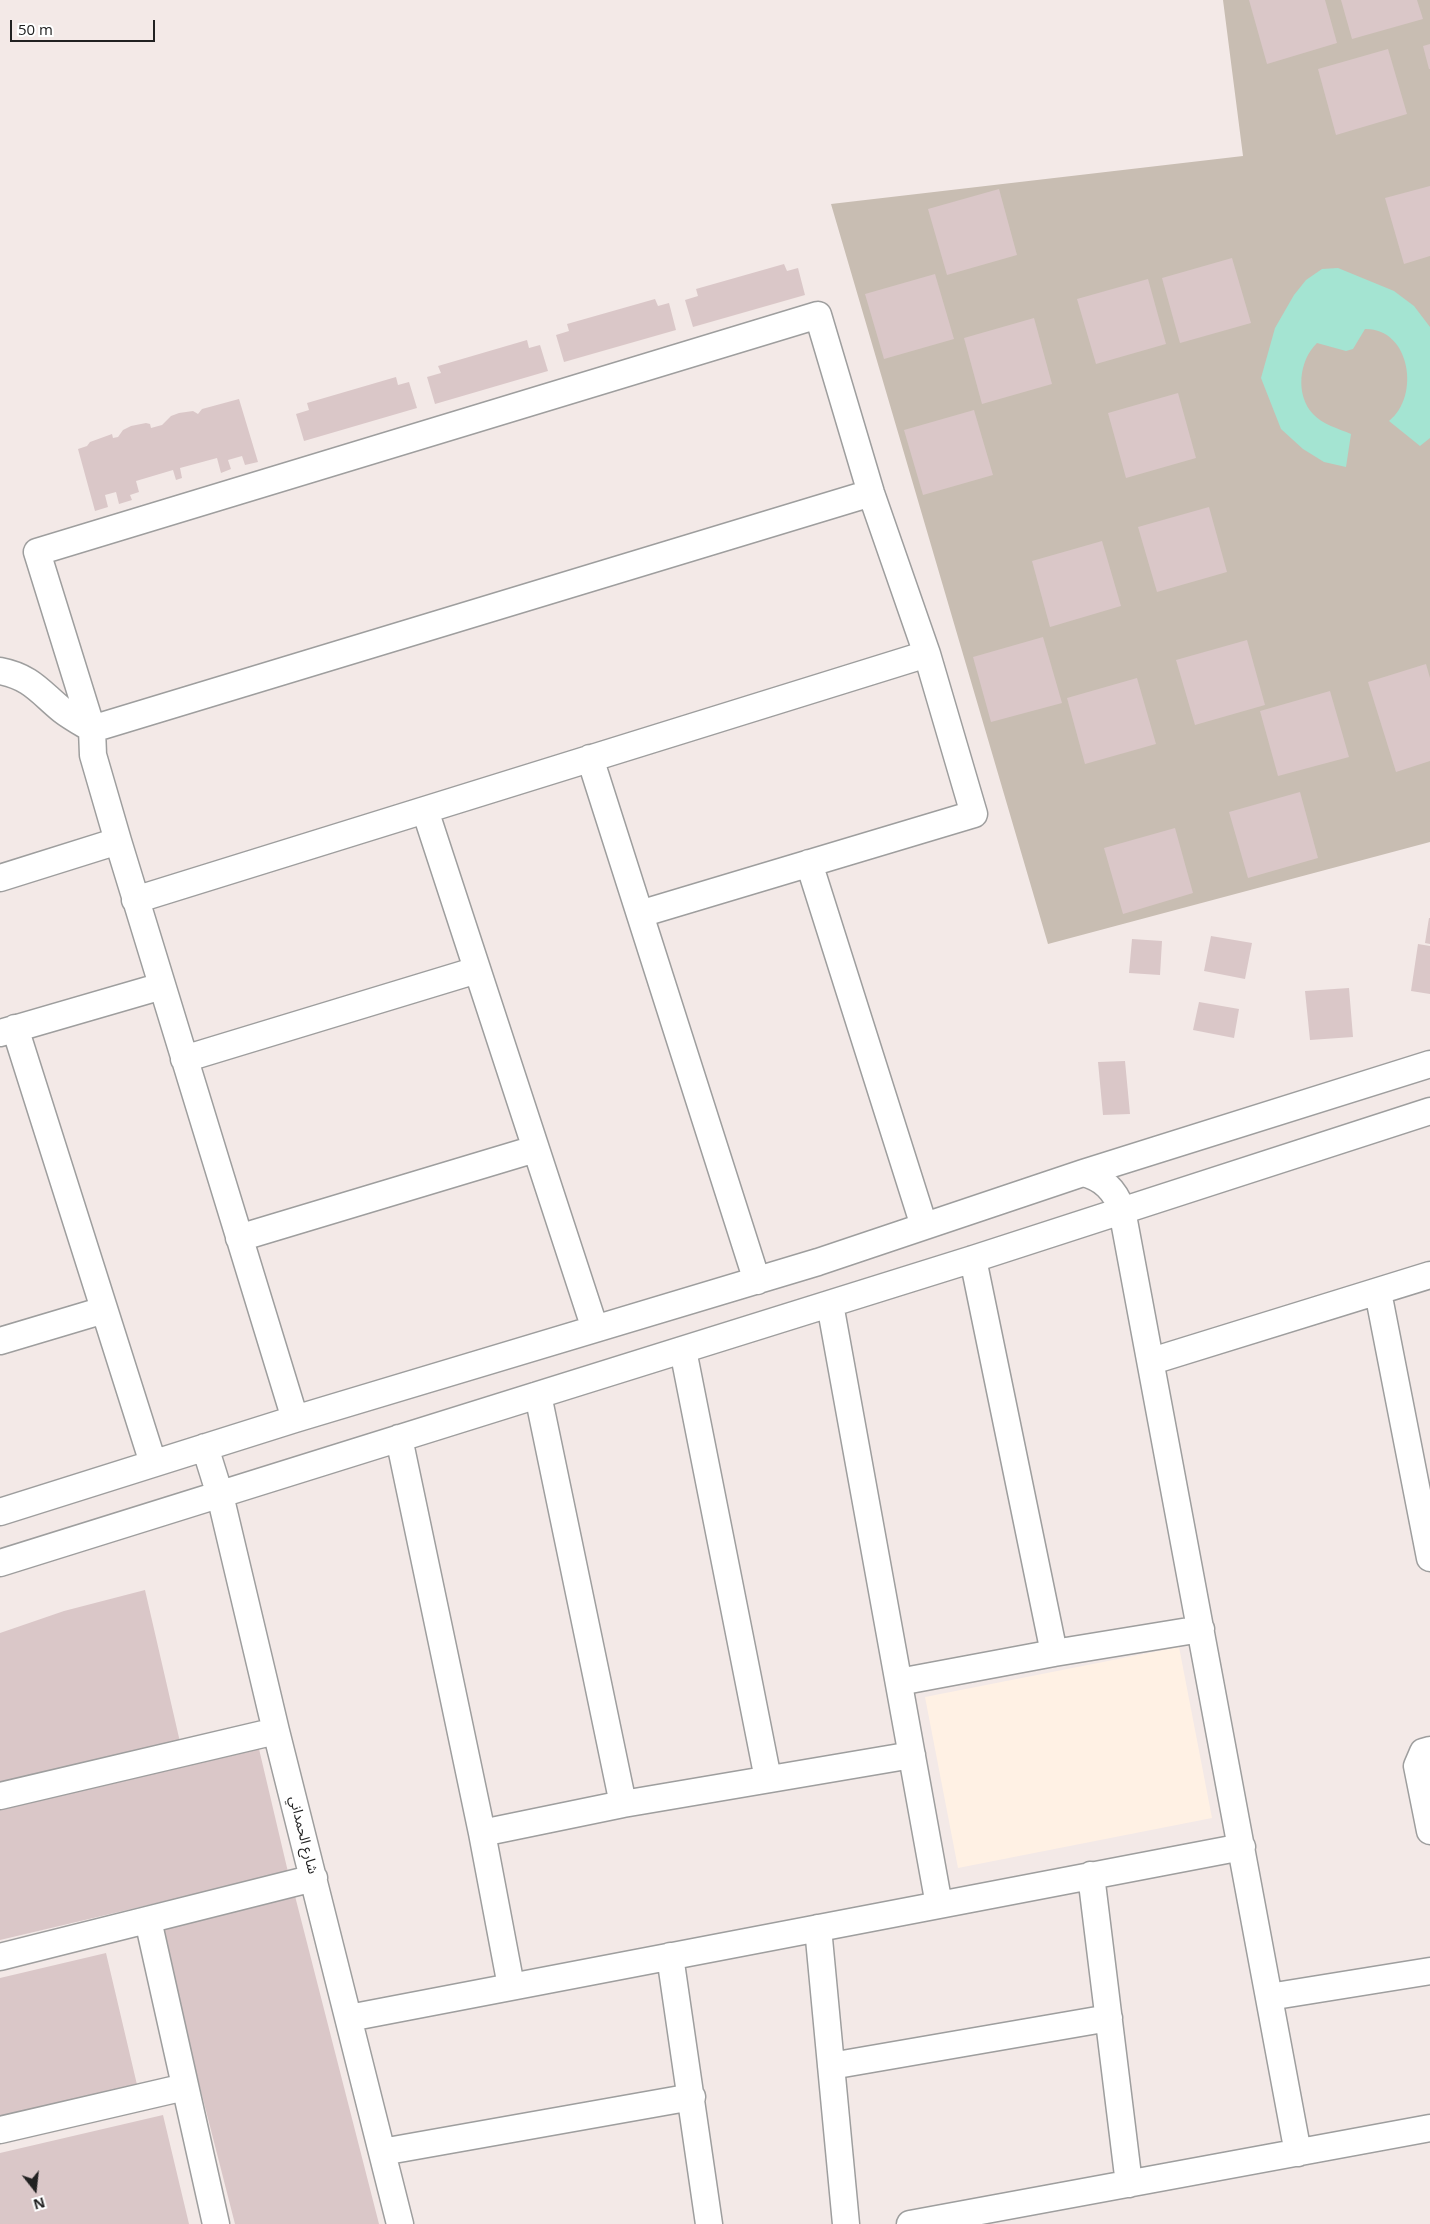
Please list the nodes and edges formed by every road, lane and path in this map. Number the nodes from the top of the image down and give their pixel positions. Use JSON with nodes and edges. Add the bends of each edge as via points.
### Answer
{"nodes":[{"id":1,"x":871,"y":493,"type":"junction"},
{"id":2,"x":927,"y":654,"type":"junction"},
{"id":3,"x":0,"y":671,"type":"edge"},
{"id":4,"x":92,"y":729,"type":"junction"},
{"id":5,"x":590,"y":758,"type":"junction"},
{"id":6,"x":425,"y":810,"type":"junction"},
{"id":7,"x":118,"y":841,"type":"junction"},
{"id":8,"x":809,"y":863,"type":"junction"},
{"id":9,"x":1,"y":877,"type":"edge"},
{"id":10,"x":135,"y":900,"type":"junction"},
{"id":11,"x":640,"y":914,"type":"junction"},
{"id":12,"x":477,"y":970,"type":"junction"},
{"id":13,"x":162,"y":986,"type":"junction"},
{"id":14,"x":8,"y":1031,"type":"edge"},
{"id":15,"x":184,"y":1059,"type":"junction"},
{"id":16,"x":1430,"y":1064,"type":"edge"},
{"id":17,"x":1430,"y":1111,"type":"edge"},
{"id":18,"x":535,"y":1148,"type":"junction"},
{"id":19,"x":1083,"y":1172,"type":"junction"},
{"id":20,"x":1122,"y":1210,"type":"junction"},
{"id":21,"x":924,"y":1226,"type":"junction"},
{"id":22,"x":239,"y":1238,"type":"junction"},
{"id":23,"x":973,"y":1259,"type":"junction"},
{"id":24,"x":1430,"y":1275,"type":"edge"},
{"id":25,"x":757,"y":1281,"type":"junction"},
{"id":26,"x":1378,"y":1292,"type":"junction"},
{"id":27,"x":830,"y":1304,"type":"junction"},
{"id":28,"x":104,"y":1310,"type":"junction"},
{"id":29,"x":594,"y":1329,"type":"junction"},
{"id":30,"x":0,"y":1341,"type":"edge"},
{"id":31,"x":683,"y":1350,"type":"junction"},
{"id":32,"x":1152,"y":1361,"type":"junction"},
{"id":33,"x":538,"y":1395,"type":"junction"},
{"id":34,"x":295,"y":1419,"type":"junction"},
{"id":35,"x":399,"y":1438,"type":"junction"},
{"id":36,"x":205,"y":1447,"type":"junction"},
{"id":37,"x":153,"y":1463,"type":"junction"},
{"id":38,"x":220,"y":1494,"type":"junction"},
{"id":39,"x":0,"y":1512,"type":"edge"},
{"id":40,"x":1430,"y":1558,"type":"edge"},
{"id":41,"x":0,"y":1563,"type":"edge"},
{"id":42,"x":1201,"y":1629,"type":"junction"},
{"id":43,"x":1054,"y":1653,"type":"junction"},
{"id":44,"x":899,"y":1682,"type":"junction"},
{"id":45,"x":276,"y":1731,"type":"junction"},
{"id":46,"x":1430,"y":1750,"type":"edge"},
{"id":47,"x":912,"y":1755,"type":"junction"},
{"id":48,"x":768,"y":1779,"type":"junction"},
{"id":49,"x":0,"y":1796,"type":"edge"},
{"id":50,"x":624,"y":1804,"type":"junction"},
{"id":51,"x":1430,"y":1831,"type":"edge"},
{"id":52,"x":482,"y":1832,"type":"junction"},
{"id":53,"x":1242,"y":1847,"type":"junction"},
{"id":54,"x":1091,"y":1876,"type":"junction"},
{"id":55,"x":314,"y":1878,"type":"junction"},
{"id":56,"x":939,"y":1905,"type":"junction"},
{"id":57,"x":148,"y":1920,"type":"junction"},
{"id":58,"x":818,"y":1928,"type":"junction"},
{"id":59,"x":670,"y":1956,"type":"junction"},
{"id":60,"x":0,"y":1957,"type":"edge"},
{"id":61,"x":1430,"y":1971,"type":"edge"},
{"id":62,"x":512,"y":1986,"type":"junction"},
{"id":63,"x":1270,"y":1997,"type":"junction"},
{"id":64,"x":349,"y":2018,"type":"junction"},
{"id":65,"x":1109,"y":2018,"type":"junction"},
{"id":66,"x":831,"y":2066,"type":"junction"},
{"id":67,"x":185,"y":2087,"type":"junction"},
{"id":68,"x":692,"y":2098,"type":"junction"},
{"id":69,"x":1430,"y":2128,"type":"edge"},
{"id":70,"x":0,"y":2130,"type":"edge"},
{"id":71,"x":382,"y":2152,"type":"junction"},
{"id":72,"x":1298,"y":2152,"type":"junction"},
{"id":73,"x":1129,"y":2184,"type":"junction"},
{"id":74,"x":951,"y":2220,"type":"edge"},
{"id":75,"x":216,"y":2224,"type":"edge"},
{"id":76,"x":400,"y":2224,"type":"edge"},
{"id":77,"x":709,"y":2224,"type":"edge"},
{"id":78,"x":846,"y":2224,"type":"edge"},
{"id":79,"x":910,"y":2224,"type":"edge"}],
"edges":[{"from":1,"to":2,"type":"street"},
{"from":1,"to":4,"type":"street"},
{"from":1,"to":4,"type":"street","via":[[818,315],[37,552]]},
{"from":2,"to":5,"type":"street"},
{"from":2,"to":8,"type":"street","via":[[974,814]]},
{"from":3,"to":4,"type":"street","via":[[36,685],[62,710]]},
{"from":4,"to":7,"type":"street","via":[[93,755]]},
{"from":5,"to":6,"type":"street"},
{"from":5,"to":11,"type":"street"},
{"from":6,"to":10,"type":"street"},
{"from":6,"to":12,"type":"street"},
{"from":7,"to":9,"type":"street"},
{"from":7,"to":10,"type":"street"},
{"from":8,"to":11,"type":"street"},
{"from":8,"to":21,"type":"street"},
{"from":10,"to":13,"type":"street"},
{"from":11,"to":25,"type":"street"},
{"from":12,"to":15,"type":"street"},
{"from":12,"to":18,"type":"street"},
{"from":13,"to":14,"type":"street"},
{"from":13,"to":15,"type":"street"},
{"from":14,"to":28,"type":"street"},
{"from":15,"to":22,"type":"street"},
{"from":16,"to":19,"type":"street"},
{"from":17,"to":20,"type":"street"},
{"from":18,"to":22,"type":"street"},
{"from":18,"to":29,"type":"street"},
{"from":19,"to":20,"type":"street","via":[[1108,1185]]},
{"from":19,"to":21,"type":"street"},
{"from":20,"to":23,"type":"street"},
{"from":20,"to":32,"type":"street"},
{"from":21,"to":25,"type":"street"},
{"from":22,"to":34,"type":"street"},
{"from":23,"to":27,"type":"street"},
{"from":23,"to":43,"type":"street"},
{"from":24,"to":26,"type":"street"},
{"from":25,"to":29,"type":"street"},
{"from":26,"to":32,"type":"street"},
{"from":26,"to":40,"type":"street"},
{"from":27,"to":31,"type":"street"},
{"from":27,"to":44,"type":"street"},
{"from":28,"to":30,"type":"street"},
{"from":28,"to":37,"type":"street"},
{"from":29,"to":34,"type":"street"},
{"from":31,"to":33,"type":"street"},
{"from":31,"to":48,"type":"street"},
{"from":32,"to":42,"type":"street"},
{"from":33,"to":35,"type":"street"},
{"from":33,"to":50,"type":"street"},
{"from":34,"to":36,"type":"street"},
{"from":35,"to":38,"type":"street"},
{"from":35,"to":52,"type":"street"},
{"from":36,"to":37,"type":"street"},
{"from":36,"to":38,"type":"street","name":"شارع الحمداني"},
{"from":37,"to":39,"type":"street"},
{"from":38,"to":41,"type":"street"},
{"from":38,"to":45,"type":"street","name":"شارع الحمداني"},
{"from":42,"to":43,"type":"street"},
{"from":42,"to":53,"type":"street"},
{"from":43,"to":44,"type":"street"},
{"from":44,"to":47,"type":"street"},
{"from":45,"to":49,"type":"street"},
{"from":45,"to":55,"type":"street","name":"شارع الحمداني"},
{"from":46,"to":51,"type":"street","via":[[1423,1752],[1417,1766]]},
{"from":47,"to":48,"type":"street"},
{"from":47,"to":56,"type":"street"},
{"from":48,"to":50,"type":"street"},
{"from":50,"to":52,"type":"street"},
{"from":52,"to":62,"type":"street"},
{"from":53,"to":54,"type":"street"},
{"from":53,"to":63,"type":"street"},
{"from":54,"to":56,"type":"street"},
{"from":54,"to":65,"type":"street"},
{"from":55,"to":57,"type":"street"},
{"from":55,"to":64,"type":"street","name":"شارع الحمداني"},
{"from":56,"to":58,"type":"street"},
{"from":57,"to":60,"type":"street"},
{"from":57,"to":67,"type":"street"},
{"from":58,"to":59,"type":"street"},
{"from":58,"to":66,"type":"street"},
{"from":59,"to":62,"type":"street"},
{"from":59,"to":68,"type":"street"},
{"from":61,"to":63,"type":"street"},
{"from":62,"to":64,"type":"street"},
{"from":63,"to":72,"type":"street"},
{"from":64,"to":71,"type":"street","name":"شارع الحمداني"},
{"from":65,"to":66,"type":"street"},
{"from":65,"to":73,"type":"street"},
{"from":66,"to":78,"type":"street"},
{"from":67,"to":70,"type":"street"},
{"from":67,"to":75,"type":"street"},
{"from":68,"to":71,"type":"street"},
{"from":68,"to":77,"type":"street"},
{"from":69,"to":72,"type":"street"},
{"from":71,"to":76,"type":"street","name":"شارع الحمداني"},
{"from":72,"to":73,"type":"street"},
{"from":73,"to":74,"type":"street"},
{"from":74,"to":79,"type":"street"}]}
